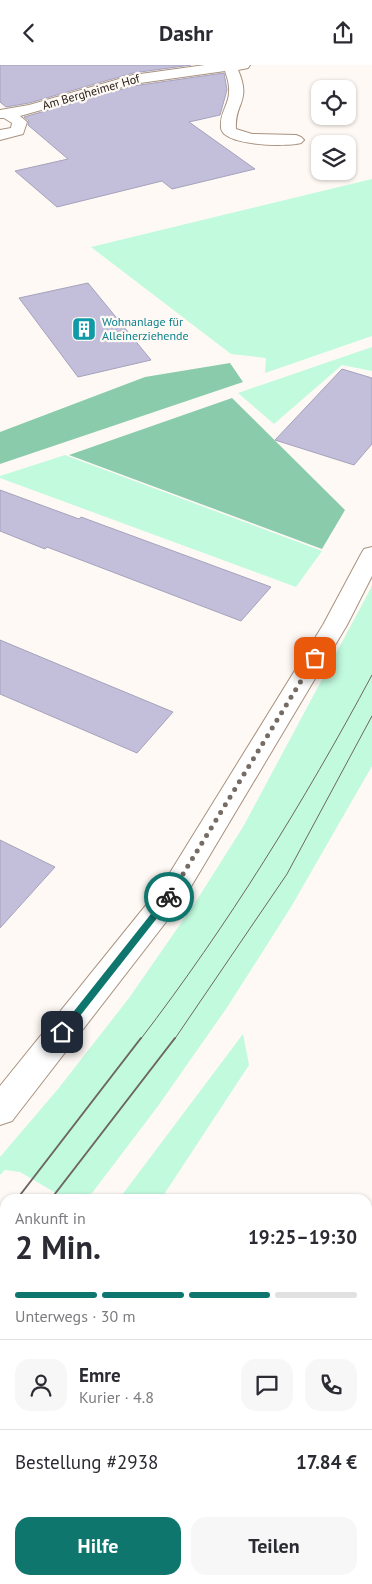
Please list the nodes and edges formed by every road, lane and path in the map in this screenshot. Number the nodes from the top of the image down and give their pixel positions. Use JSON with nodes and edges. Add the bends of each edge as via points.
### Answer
{"nodes":[{"id":1,"x":129,"y":65,"type":"edge"},
{"id":2,"x":236,"y":66,"type":"edge"},
{"id":3,"x":137,"y":78,"type":"junction"},
{"id":4,"x":4,"y":114,"type":"edge"},
{"id":5,"x":0,"y":135,"type":"edge"},
{"id":6,"x":296,"y":140,"type":"dead end"},
{"id":7,"x":372,"y":554,"type":"edge"},
{"id":8,"x":0,"y":1111,"type":"edge"}],
"edges":[{"from":1,"to":3,"type":"main road"},
{"from":2,"to":3,"type":"main road","name":"Am Bergheimer Hof"},
{"from":2,"to":6,"type":"main road","via":[[237,97],[227,121],[228,131],[249,138]]},
{"from":3,"to":4,"type":"main road","name":"Am Bergheimer Hof","via":[[44,106]]},
{"from":4,"to":5,"type":"main road","via":[[20,122],[18,131]]},
{"from":7,"to":8,"type":"main road","via":[[336,625],[173,891]]}]}
